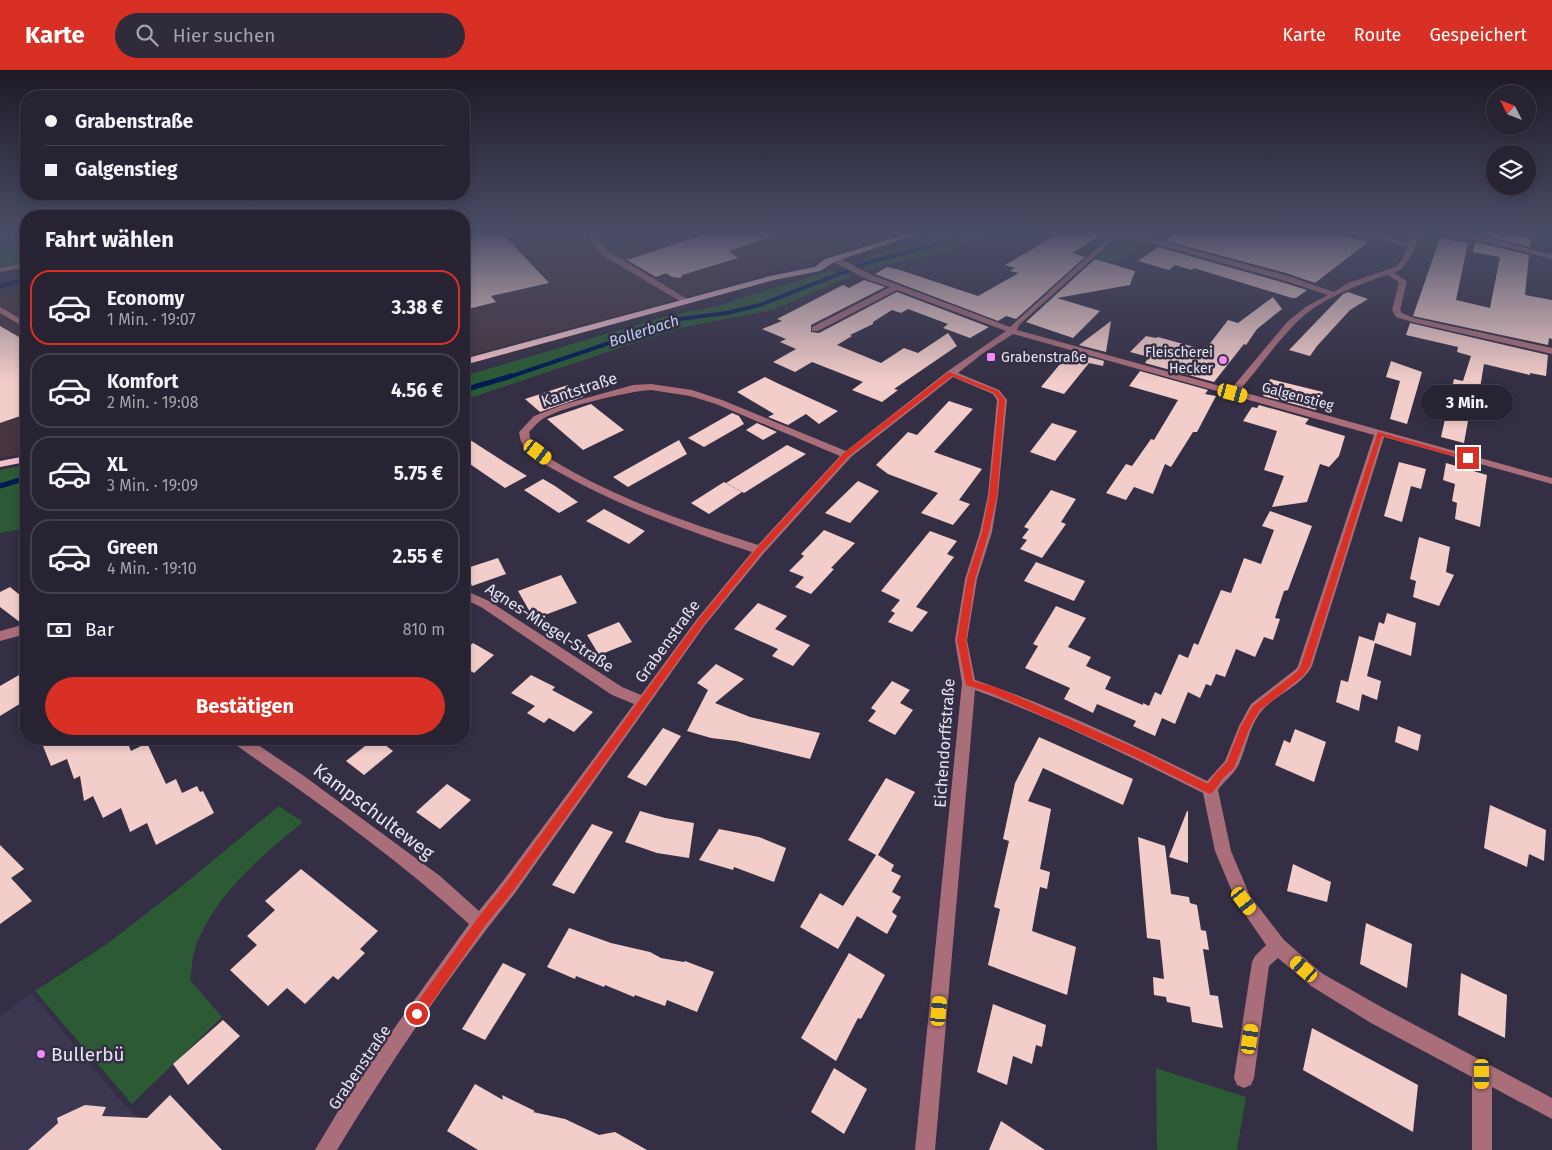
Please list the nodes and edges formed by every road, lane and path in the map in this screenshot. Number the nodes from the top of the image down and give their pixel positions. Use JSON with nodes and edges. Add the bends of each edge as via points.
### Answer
{"nodes":[{"id":1,"x":653,"y":281,"type":"edge"},
{"id":2,"x":761,"y":281,"type":"edge"},
{"id":3,"x":881,"y":281,"type":"edge"},
{"id":4,"x":1064,"y":281,"type":"edge"},
{"id":5,"x":1295,"y":281,"type":"edge"},
{"id":6,"x":1362,"y":281,"type":"edge"},
{"id":7,"x":1404,"y":281,"type":"edge"},
{"id":8,"x":896,"y":287,"type":"junction"},
{"id":9,"x":1333,"y":294,"type":"junction"},
{"id":10,"x":688,"y":302,"type":"junction"},
{"id":11,"x":0,"y":309,"type":"edge"},
{"id":12,"x":20,"y":322,"type":"edge"},
{"id":13,"x":815,"y":329,"type":"dead end"},
{"id":14,"x":1012,"y":331,"type":"junction"},
{"id":15,"x":1552,"y":351,"type":"edge"},
{"id":16,"x":470,"y":360,"type":"edge"},
{"id":17,"x":951,"y":374,"type":"junction"},
{"id":18,"x":1233,"y":393,"type":"junction"},
{"id":19,"x":1380,"y":434,"type":"junction"},
{"id":20,"x":847,"y":454,"type":"junction"},
{"id":21,"x":20,"y":460,"type":"edge"},
{"id":22,"x":0,"y":464,"type":"edge"},
{"id":23,"x":1552,"y":481,"type":"edge"},
{"id":24,"x":760,"y":550,"type":"junction"},
{"id":25,"x":470,"y":597,"type":"edge"},
{"id":26,"x":20,"y":631,"type":"edge"},
{"id":27,"x":0,"y":636,"type":"edge"},
{"id":28,"x":969,"y":683,"type":"junction"},
{"id":29,"x":644,"y":702,"type":"junction"},
{"id":30,"x":247,"y":745,"type":"edge"},
{"id":31,"x":1210,"y":790,"type":"junction"},
{"id":32,"x":480,"y":923,"type":"junction"},
{"id":33,"x":1278,"y":946,"type":"junction"},
{"id":34,"x":1482,"y":1074,"type":"junction"},
{"id":35,"x":1244,"y":1078,"type":"dead end"},
{"id":36,"x":1552,"y":1109,"type":"edge"},
{"id":37,"x":325,"y":1150,"type":"edge"},
{"id":38,"x":925,"y":1150,"type":"edge"},
{"id":39,"x":1482,"y":1150,"type":"edge"}],
"edges":[{"from":1,"to":10,"type":"street"},
{"from":2,"to":10,"type":"main road"},
{"from":3,"to":8,"type":"street","name":"Galgenstieg"},
{"from":4,"to":14,"type":"street","name":"Grabenstraße"},
{"from":5,"to":9,"type":"street"},
{"from":6,"to":9,"type":"street"},
{"from":7,"to":15,"type":"street","via":[[1396,310],[1399,315]]},
{"from":8,"to":13,"type":"street"},
{"from":8,"to":14,"type":"street","name":"Galgenstieg"},
{"from":9,"to":18,"type":"street","via":[[1291,323]]},
{"from":10,"to":16,"type":"main road"},
{"from":11,"to":12,"type":"street"},
{"from":14,"to":17,"type":"street","name":"Grabenstraße"},
{"from":14,"to":18,"type":"street","name":"Galgenstieg"},
{"from":17,"to":20,"type":"street","name":"Grabenstraße"},
{"from":17,"to":28,"type":"street","name":"Eichendorffstraße","via":[[996,392],[1002,400],[993,496],[971,579],[961,640]]},
{"from":18,"to":19,"type":"street","name":"Galgenstieg"},
{"from":19,"to":23,"type":"street","name":"Galgenstieg"},
{"from":19,"to":31,"type":"street","via":[[1305,666],[1301,673],[1256,708],[1230,765]]},
{"from":20,"to":24,"type":"street","name":"Grabenstraße"},
{"from":20,"to":24,"type":"street","name":"Kantstraße","via":[[718,402],[685,392],[651,387],[633,388],[568,406],[537,418],[524,432],[526,442],[538,452],[592,486],[661,517]]},
{"from":21,"to":22,"type":"main road"},
{"from":24,"to":29,"type":"street","name":"Grabenstraße","via":[[701,622]]},
{"from":25,"to":29,"type":"street","name":"Agnes-Miegel-Straße","via":[[617,691]]},
{"from":26,"to":27,"type":"street"},
{"from":28,"to":31,"type":"street","via":[[1139,754]]},
{"from":28,"to":38,"type":"street","name":"Eichendorffstraße"},
{"from":29,"to":32,"type":"street","name":"Grabenstraße"},
{"from":30,"to":32,"type":"street","name":"Kampschulteweg","via":[[434,881]]},
{"from":31,"to":33,"type":"street","via":[[1224,851],[1244,901]]},
{"from":32,"to":37,"type":"street","name":"Grabenstraße","via":[[362,1090]]},
{"from":33,"to":34,"type":"street","via":[[1317,980]]},
{"from":33,"to":35,"type":"street","via":[[1261,962]]},
{"from":34,"to":36,"type":"street"},
{"from":34,"to":39,"type":"street"}]}
